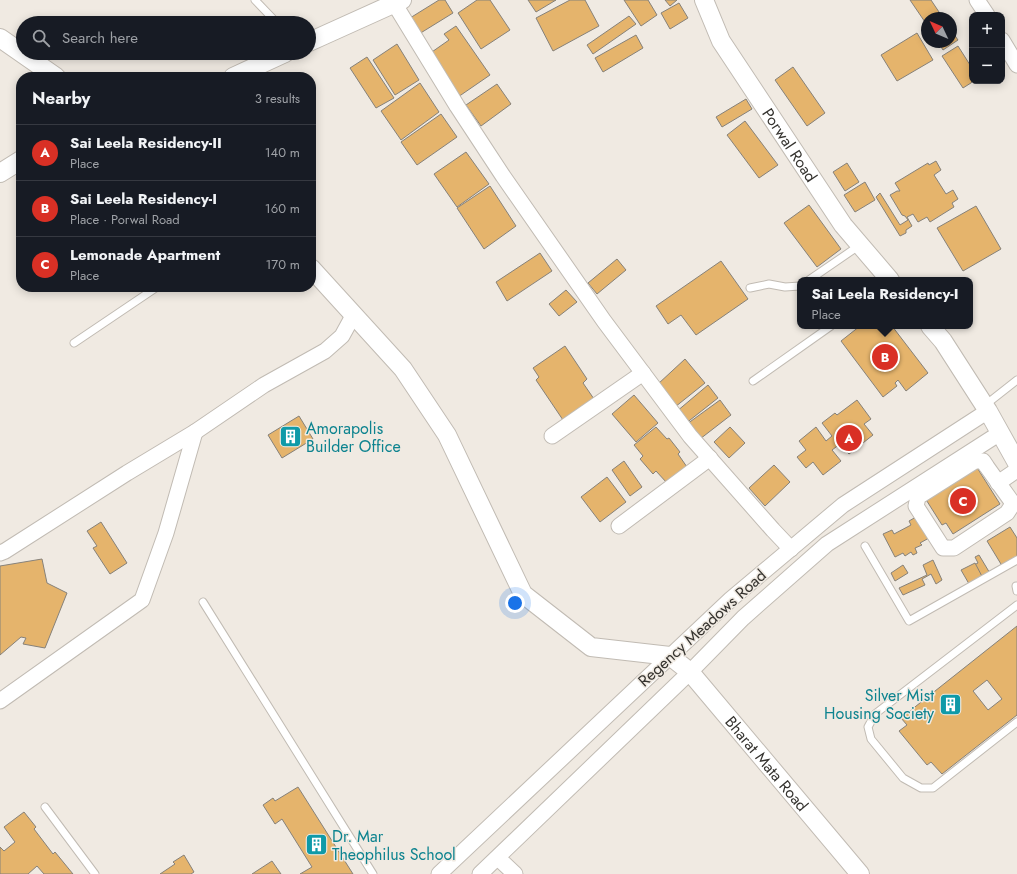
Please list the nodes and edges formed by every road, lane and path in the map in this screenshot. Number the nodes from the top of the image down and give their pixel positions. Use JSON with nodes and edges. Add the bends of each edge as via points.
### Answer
{"nodes":[{"id":1,"x":255,"y":0,"type":"edge"},
{"id":2,"x":704,"y":0,"type":"edge"},
{"id":3,"x":978,"y":0,"type":"edge"},
{"id":4,"x":398,"y":2,"type":"edge"},
{"id":5,"x":985,"y":12,"type":"edge"},
{"id":6,"x":270,"y":16,"type":"edge"},
{"id":7,"x":0,"y":38,"type":"edge"},
{"id":8,"x":316,"y":39,"type":"edge"},
{"id":9,"x":1005,"y":45,"type":"edge"},
{"id":10,"x":16,"y":49,"type":"edge"},
{"id":11,"x":32,"y":60,"type":"edge"},
{"id":12,"x":270,"y":60,"type":"edge"},
{"id":13,"x":1017,"y":65,"type":"edge"},
{"id":14,"x":49,"y":72,"type":"edge"},
{"id":15,"x":243,"y":72,"type":"edge"},
{"id":16,"x":16,"y":163,"type":"edge"},
{"id":17,"x":0,"y":173,"type":"edge"},
{"id":18,"x":860,"y":245,"type":"junction"},
{"id":19,"x":316,"y":273,"type":"edge"},
{"id":20,"x":813,"y":277,"type":"edge"},
{"id":21,"x":887,"y":277,"type":"edge"},
{"id":22,"x":797,"y":286,"type":"edge"},
{"id":23,"x":750,"y":288,"type":"dead end"},
{"id":24,"x":149,"y":292,"type":"edge"},
{"id":25,"x":354,"y":314,"type":"junction"},
{"id":26,"x":827,"y":329,"type":"edge"},
{"id":27,"x":933,"y":329,"type":"edge"},
{"id":28,"x":74,"y":343,"type":"dead end"},
{"id":29,"x":643,"y":373,"type":"junction"},
{"id":30,"x":1017,"y":380,"type":"edge"},
{"id":31,"x":753,"y":381,"type":"dead end"},
{"id":32,"x":986,"y":409,"type":"junction"},
{"id":33,"x":195,"y":432,"type":"junction"},
{"id":34,"x":1000,"y":433,"type":"junction"},
{"id":35,"x":552,"y":436,"type":"dead end"},
{"id":36,"x":710,"y":458,"type":"junction"},
{"id":37,"x":1017,"y":463,"type":"edge"},
{"id":38,"x":1017,"y":470,"type":"edge"},
{"id":39,"x":998,"y":483,"type":"junction"},
{"id":40,"x":619,"y":526,"type":"dead end"},
{"id":41,"x":865,"y":546,"type":"dead end"},
{"id":42,"x":791,"y":549,"type":"junction"},
{"id":43,"x":0,"y":553,"type":"edge"},
{"id":44,"x":1017,"y":560,"type":"edge"},
{"id":45,"x":1017,"y":586,"type":"edge"},
{"id":46,"x":1017,"y":591,"type":"edge"},
{"id":47,"x":203,"y":602,"type":"dead end"},
{"id":48,"x":1017,"y":605,"type":"edge"},
{"id":49,"x":670,"y":656,"type":"junction"},
{"id":50,"x":690,"y":672,"type":"junction"},
{"id":51,"x":0,"y":701,"type":"edge"},
{"id":52,"x":1017,"y":722,"type":"edge"},
{"id":53,"x":45,"y":808,"type":"dead end"},
{"id":54,"x":498,"y":858,"type":"junction"},
{"id":55,"x":95,"y":874,"type":"edge"},
{"id":56,"x":373,"y":874,"type":"edge"},
{"id":57,"x":439,"y":874,"type":"edge"},
{"id":58,"x":480,"y":874,"type":"edge"},
{"id":59,"x":515,"y":874,"type":"edge"},
{"id":60,"x":860,"y":874,"type":"edge"}],
"edges":[{"from":1,"to":6,"type":"lane"},
{"from":2,"to":18,"type":"street","name":"Porwal Road","via":[[721,41],[843,225]]},
{"from":3,"to":5,"type":"street"},
{"from":4,"to":8,"type":"street"},
{"from":4,"to":29,"type":"street","via":[[456,106],[604,321]]},
{"from":7,"to":10,"type":"street"},
{"from":9,"to":13,"type":"street"},
{"from":11,"to":14,"type":"street"},
{"from":12,"to":15,"type":"street"},
{"from":16,"to":17,"type":"street"},
{"from":18,"to":20,"type":"lane"},
{"from":18,"to":21,"type":"street","name":"Porwal Road"},
{"from":19,"to":25,"type":"street"},
{"from":22,"to":23,"type":"lane","via":[[769,284]]},
{"from":24,"to":28,"type":"lane"},
{"from":25,"to":33,"type":"street","via":[[342,336],[325,351],[264,384]]},
{"from":25,"to":49,"type":"street","via":[[402,369],[447,435],[522,594],[591,647]]},
{"from":26,"to":31,"type":"lane"},
{"from":27,"to":32,"type":"street"},
{"from":29,"to":35,"type":"street"},
{"from":29,"to":36,"type":"street","via":[[690,436]]},
{"from":30,"to":32,"type":"lane"},
{"from":32,"to":34,"type":"street"},
{"from":32,"to":42,"type":"street","name":"Regency Meadows Road","via":[[843,506]]},
{"from":33,"to":43,"type":"street"},
{"from":33,"to":51,"type":"street","via":[[166,533],[142,600]]},
{"from":34,"to":37,"type":"street"},
{"from":34,"to":50,"type":"street","via":[[827,544],[743,618]]},
{"from":36,"to":40,"type":"street"},
{"from":36,"to":42,"type":"street"},
{"from":38,"to":39,"type":"street"},
{"from":39,"to":39,"type":"street","via":[[1012,502],[1007,513],[954,548],[943,548],[916,506],[918,496],[975,461],[982,461]]},
{"from":41,"to":44,"type":"lane","via":[[909,621]]},
{"from":42,"to":49,"type":"street","name":"Regency Meadows Road","via":[[731,599]]},
{"from":45,"to":46,"type":"lane"},
{"from":47,"to":56,"type":"lane"},
{"from":48,"to":52,"type":"lane","via":[[875,714],[868,727],[870,739],[903,778],[921,788],[933,788]]},
{"from":49,"to":50,"type":"street","name":"Bharat Mata Road"},
{"from":49,"to":57,"type":"street","name":"Regency Meadows Road"},
{"from":50,"to":54,"type":"street"},
{"from":50,"to":60,"type":"street","name":"Bharat Mata Road"},
{"from":53,"to":55,"type":"lane"},
{"from":54,"to":58,"type":"street"},
{"from":54,"to":59,"type":"street"}]}
